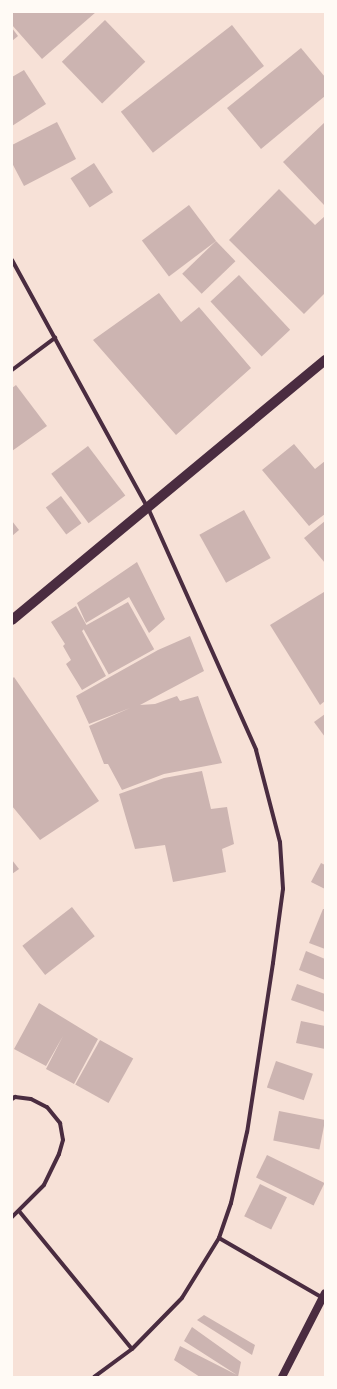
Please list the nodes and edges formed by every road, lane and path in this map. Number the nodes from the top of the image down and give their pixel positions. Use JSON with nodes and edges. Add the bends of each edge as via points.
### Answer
{"nodes":[{"id":1,"x":12,"y":260,"type":"edge"},
{"id":2,"x":56,"y":338,"type":"junction"},
{"id":3,"x":325,"y":360,"type":"edge"},
{"id":4,"x":12,"y":370,"type":"edge"},
{"id":5,"x":148,"y":508,"type":"junction"},
{"id":6,"x":12,"y":620,"type":"edge"},
{"id":7,"x":12,"y":1099,"type":"edge"},
{"id":8,"x":19,"y":1211,"type":"junction"},
{"id":9,"x":12,"y":1217,"type":"edge"},
{"id":10,"x":219,"y":1238,"type":"junction"},
{"id":11,"x":324,"y":1296,"type":"edge"},
{"id":12,"x":132,"y":1349,"type":"junction"},
{"id":13,"x":94,"y":1377,"type":"edge"},
{"id":14,"x":282,"y":1377,"type":"edge"}],
"edges":[{"from":1,"to":2,"type":"street"},
{"from":2,"to":4,"type":"street"},
{"from":2,"to":5,"type":"street"},
{"from":3,"to":5,"type":"main road"},
{"from":5,"to":6,"type":"main road"},
{"from":5,"to":10,"type":"street","via":[[230,686],[256,750],[280,842],[283,889],[247,1132],[231,1203]]},
{"from":7,"to":8,"type":"street","via":[[31,1099],[47,1107],[60,1123],[63,1140],[44,1185]]},
{"from":8,"to":9,"type":"street"},
{"from":8,"to":12,"type":"street"},
{"from":10,"to":11,"type":"street"},
{"from":10,"to":12,"type":"street","via":[[182,1298]]},
{"from":11,"to":14,"type":"main road"},
{"from":12,"to":13,"type":"street"}]}
